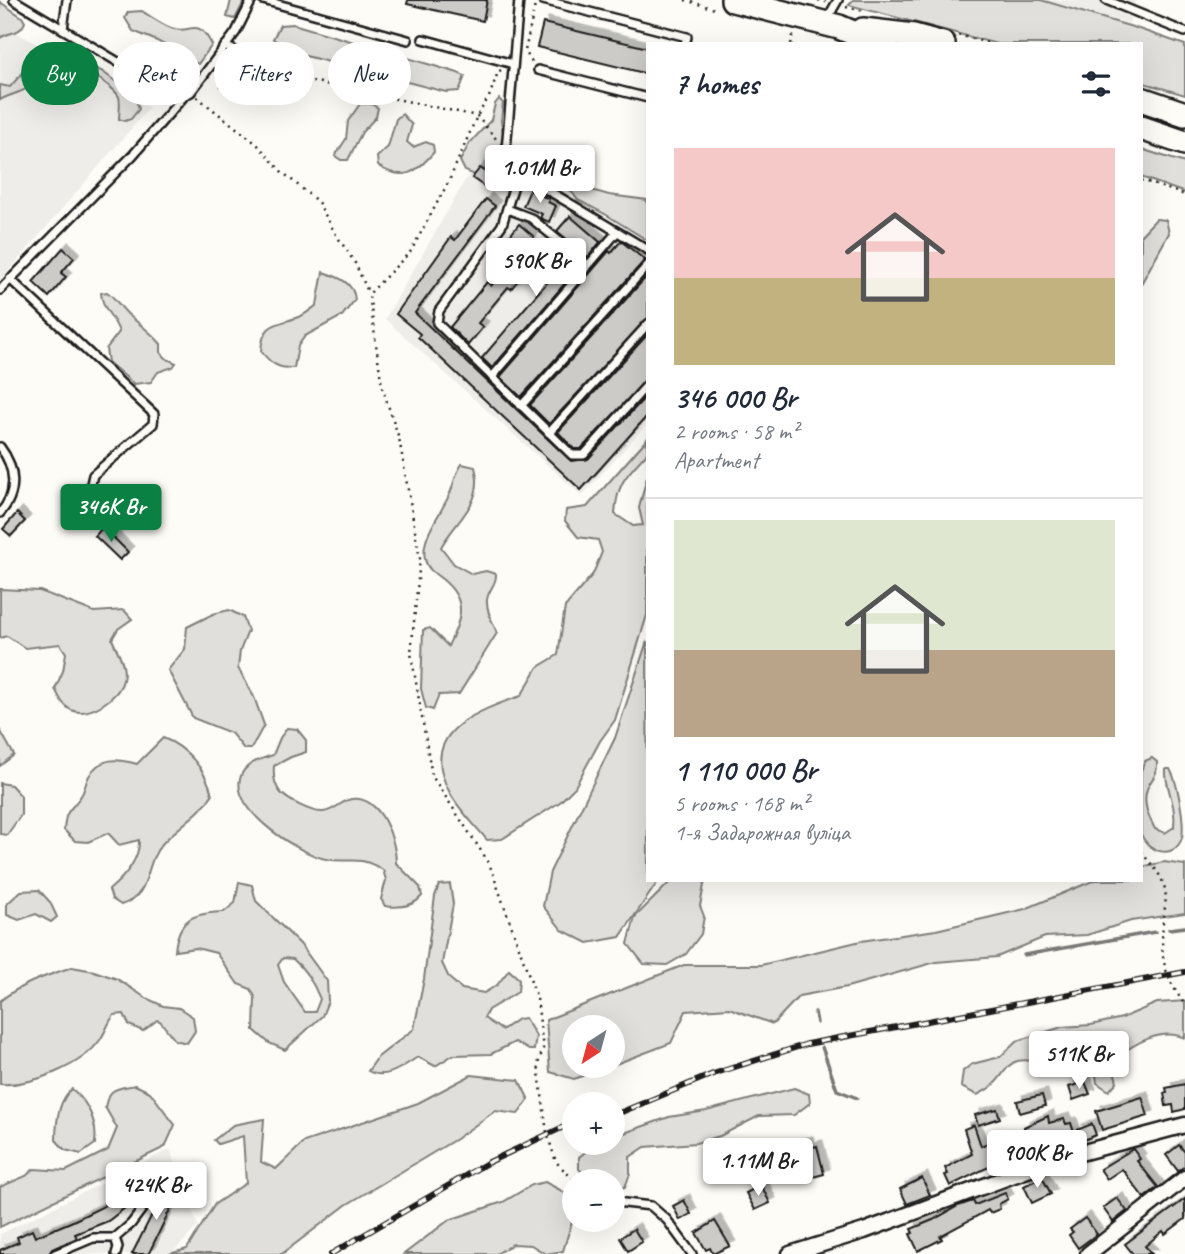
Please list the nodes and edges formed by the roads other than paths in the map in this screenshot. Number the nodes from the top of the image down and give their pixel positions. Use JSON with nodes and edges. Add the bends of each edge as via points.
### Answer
{"nodes":[{"id":1,"x":14,"y":0,"type":"edge"},
{"id":2,"x":66,"y":0,"type":"edge"},
{"id":3,"x":251,"y":0,"type":"edge"},
{"id":4,"x":263,"y":0,"type":"edge"},
{"id":5,"x":519,"y":0,"type":"edge"},
{"id":6,"x":543,"y":0,"type":"edge"},
{"id":7,"x":733,"y":0,"type":"edge"},
{"id":8,"x":838,"y":0,"type":"edge"},
{"id":9,"x":1106,"y":0,"type":"edge"},
{"id":10,"x":832,"y":25,"type":"junction"},
{"id":11,"x":63,"y":29,"type":"junction"},
{"id":12,"x":1185,"y":32,"type":"edge"},
{"id":13,"x":423,"y":39,"type":"dead end"},
{"id":14,"x":408,"y":40,"type":"dead end"},
{"id":15,"x":228,"y":42,"type":"edge"},
{"id":16,"x":686,"y":42,"type":"edge"},
{"id":17,"x":874,"y":42,"type":"edge"},
{"id":18,"x":936,"y":42,"type":"edge"},
{"id":19,"x":113,"y":59,"type":"edge"},
{"id":20,"x":214,"y":60,"type":"edge"},
{"id":21,"x":513,"y":64,"type":"junction"},
{"id":22,"x":538,"y":70,"type":"road end"},
{"id":23,"x":200,"y":78,"type":"edge"},
{"id":24,"x":646,"y":97,"type":"edge"},
{"id":25,"x":1143,"y":100,"type":"edge"},
{"id":26,"x":178,"y":105,"type":"edge"},
{"id":27,"x":1185,"y":114,"type":"edge"},
{"id":28,"x":1143,"y":129,"type":"edge"},
{"id":29,"x":1185,"y":144,"type":"edge"},
{"id":30,"x":511,"y":174,"type":"junction"},
{"id":31,"x":507,"y":209,"type":"junction"},
{"id":32,"x":617,"y":232,"type":"junction"},
{"id":33,"x":646,"y":249,"type":"edge"},
{"id":34,"x":588,"y":265,"type":"junction"},
{"id":35,"x":646,"y":267,"type":"edge"},
{"id":36,"x":10,"y":279,"type":"junction"},
{"id":37,"x":0,"y":290,"type":"edge"},
{"id":38,"x":646,"y":326,"type":"edge"},
{"id":39,"x":492,"y":377,"type":"junction"},
{"id":40,"x":646,"y":386,"type":"edge"},
{"id":41,"x":522,"y":405,"type":"junction"},
{"id":42,"x":550,"y":433,"type":"junction"},
{"id":43,"x":0,"y":447,"type":"edge"},
{"id":44,"x":0,"y":513,"type":"edge"},
{"id":45,"x":104,"y":518,"type":"dead end"},
{"id":46,"x":1185,"y":1125,"type":"edge"},
{"id":47,"x":1185,"y":1178,"type":"edge"},
{"id":48,"x":155,"y":1192,"type":"dead end"},
{"id":49,"x":625,"y":1203,"type":"edge"},
{"id":50,"x":115,"y":1238,"type":"junction"},
{"id":51,"x":55,"y":1254,"type":"edge"},
{"id":52,"x":116,"y":1254,"type":"edge"},
{"id":53,"x":692,"y":1254,"type":"edge"},
{"id":54,"x":790,"y":1254,"type":"edge"},
{"id":55,"x":1087,"y":1254,"type":"edge"}],
"edges":[{"from":1,"to":11,"type":"lane"},
{"from":2,"to":11,"type":"lane"},
{"from":3,"to":15,"type":"lane"},
{"from":4,"to":14,"type":"lane"},
{"from":5,"to":21,"type":"lane"},
{"from":6,"to":16,"type":"lane","via":[[687,37]]},
{"from":7,"to":10,"type":"main road"},
{"from":8,"to":10,"type":"lane"},
{"from":9,"to":12,"type":"lane"},
{"from":10,"to":17,"type":"main road"},
{"from":10,"to":18,"type":"main road"},
{"from":11,"to":19,"type":"lane"},
{"from":13,"to":21,"type":"lane"},
{"from":20,"to":23,"type":"lane"},
{"from":21,"to":30,"type":"lane","via":[[506,150]]},
{"from":22,"to":24,"type":"lane"},
{"from":25,"to":27,"type":"main road"},
{"from":26,"to":36,"type":"lane"},
{"from":28,"to":29,"type":"main road"},
{"from":30,"to":31,"type":"lane","via":[[514,185]]},
{"from":30,"to":32,"type":"lane","via":[[539,185]]},
{"from":31,"to":34,"type":"lane","via":[[531,218]]},
{"from":31,"to":39,"type":"lane","via":[[502,225],[439,311],[437,323]]},
{"from":32,"to":33,"type":"lane"},
{"from":32,"to":34,"type":"lane"},
{"from":34,"to":39,"type":"lane"},
{"from":35,"to":41,"type":"lane"},
{"from":36,"to":37,"type":"lane"},
{"from":36,"to":45,"type":"lane","via":[[154,414],[153,424],[93,475],[90,488]]},
{"from":38,"to":42,"type":"lane"},
{"from":39,"to":41,"type":"lane"},
{"from":40,"to":42,"type":"lane","via":[[584,456],[572,455]]},
{"from":41,"to":42,"type":"lane"},
{"from":43,"to":44,"type":"lane","via":[[14,482],[10,502]]},
{"from":46,"to":54,"type":"street","via":[[1054,1160]]},
{"from":47,"to":55,"type":"street"},
{"from":48,"to":50,"type":"lane"},
{"from":49,"to":53,"type":"lane","via":[[651,1206]]},
{"from":50,"to":51,"type":"lane","via":[[93,1238]]},
{"from":50,"to":52,"type":"lane"}]}
